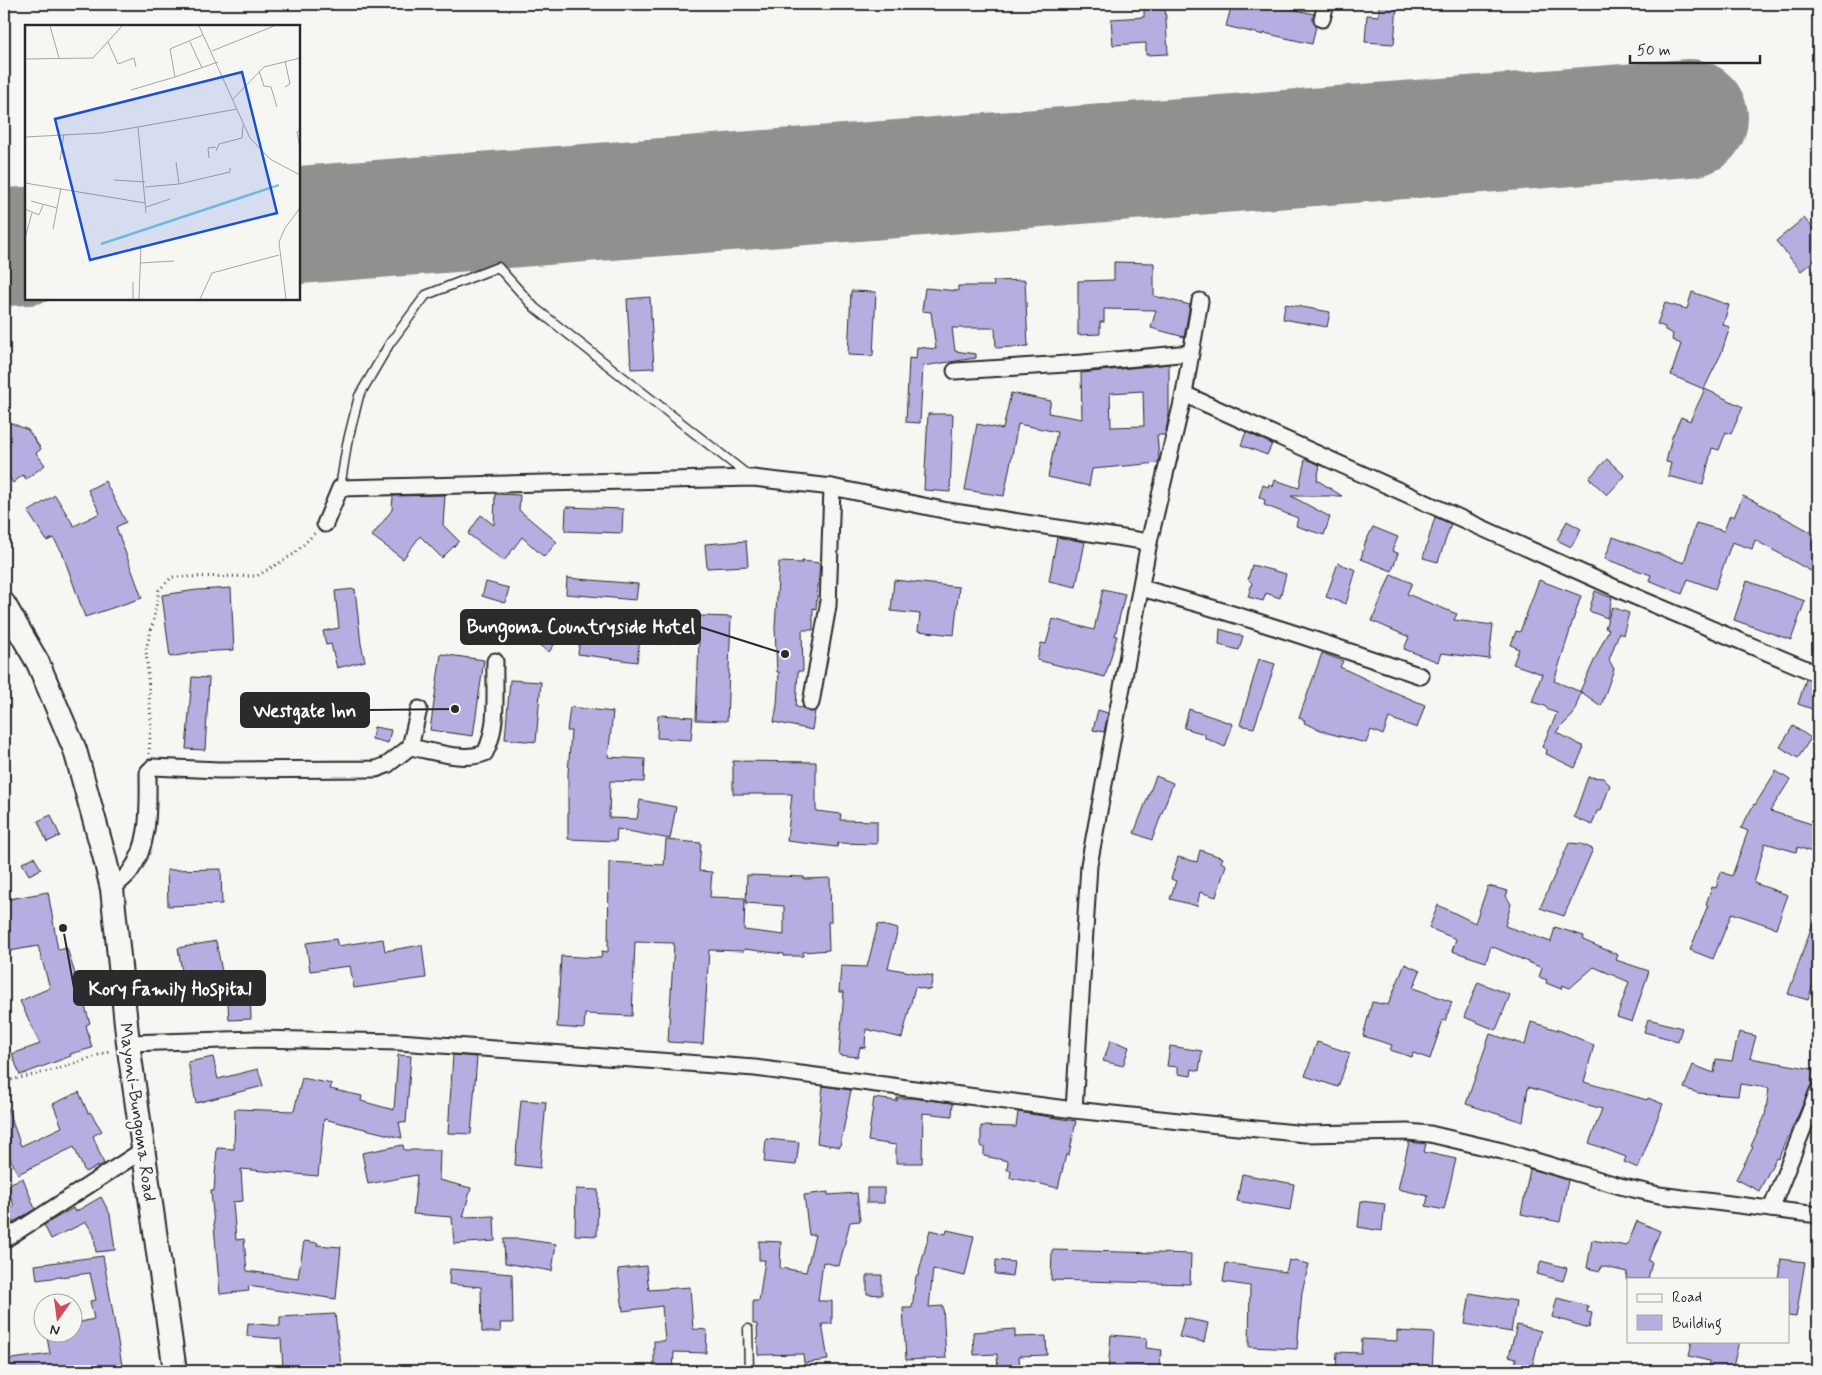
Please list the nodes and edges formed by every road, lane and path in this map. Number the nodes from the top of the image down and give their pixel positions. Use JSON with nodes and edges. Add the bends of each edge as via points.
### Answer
{"nodes":[{"id":1,"x":1326,"y":4,"type":"edge"},
{"id":2,"x":1322,"y":19,"type":"dead end"},
{"id":3,"x":1200,"y":301,"type":"dead end"},
{"id":4,"x":1190,"y":353,"type":"junction"},
{"id":5,"x":955,"y":371,"type":"dead end"},
{"id":6,"x":1184,"y":394,"type":"junction"},
{"id":7,"x":753,"y":478,"type":"junction"},
{"id":8,"x":832,"y":487,"type":"junction"},
{"id":9,"x":340,"y":488,"type":"junction"},
{"id":10,"x":325,"y":524,"type":"joint"},
{"id":11,"x":1149,"y":542,"type":"junction"},
{"id":12,"x":1141,"y":588,"type":"junction"},
{"id":13,"x":4,"y":604,"type":"edge"},
{"id":14,"x":495,"y":661,"type":"dead end"},
{"id":15,"x":1818,"y":674,"type":"edge"},
{"id":16,"x":1421,"y":676,"type":"dead end"},
{"id":17,"x":811,"y":703,"type":"dead end"},
{"id":18,"x":420,"y":709,"type":"dead end"},
{"id":19,"x":410,"y":747,"type":"junction"},
{"id":20,"x":148,"y":772,"type":"junction"},
{"id":21,"x":112,"y":889,"type":"junction"},
{"id":22,"x":128,"y":1043,"type":"junction"},
{"id":23,"x":4,"y":1074,"type":"edge"},
{"id":24,"x":1818,"y":1092,"type":"edge"},
{"id":25,"x":1074,"y":1110,"type":"junction"},
{"id":26,"x":143,"y":1150,"type":"junction"},
{"id":27,"x":1772,"y":1209,"type":"junction"},
{"id":28,"x":1818,"y":1215,"type":"edge"},
{"id":29,"x":4,"y":1240,"type":"edge"},
{"id":30,"x":748,"y":1329,"type":"dead end"},
{"id":31,"x":175,"y":1371,"type":"edge"},
{"id":32,"x":749,"y":1371,"type":"edge"}],
"edges":[{"from":1,"to":2,"type":"street"},
{"from":3,"to":4,"type":"street"},
{"from":4,"to":5,"type":"street"},
{"from":4,"to":6,"type":"street"},
{"from":6,"to":11,"type":"street"},
{"from":6,"to":15,"type":"street","via":[[1629,594]]},
{"from":7,"to":8,"type":"street"},
{"from":7,"to":9,"type":"street"},
{"from":7,"to":9,"type":"lane","via":[[536,308],[498,267],[426,295],[390,343],[358,396]]},
{"from":8,"to":11,"type":"street","via":[[948,511]]},
{"from":8,"to":17,"type":"street","via":[[828,606]]},
{"from":9,"to":10,"type":"street"},
{"from":10,"to":20,"type":"path","via":[[294,554],[257,576],[172,577],[159,590],[146,649],[151,721]]},
{"from":11,"to":12,"type":"street"},
{"from":12,"to":16,"type":"street","via":[[1213,606]]},
{"from":12,"to":25,"type":"street","via":[[1089,865]]},
{"from":13,"to":21,"type":"main road","name":"Mayoni-Bungoma Road","via":[[38,663],[74,750]]},
{"from":14,"to":19,"type":"street","via":[[494,728],[485,753],[462,756]]},
{"from":18,"to":19,"type":"street"},
{"from":19,"to":20,"type":"street","via":[[387,765],[376,768],[218,770],[158,767]]},
{"from":20,"to":21,"type":"street","via":[[148,818],[142,849],[129,873]]},
{"from":21,"to":22,"type":"main road","name":"Mayoni-Bungoma Road"},
{"from":22,"to":23,"type":"path","via":[[84,1062],[40,1074],[10,1080]]},
{"from":22,"to":25,"type":"street","via":[[256,1039],[428,1044],[755,1068]]},
{"from":22,"to":26,"type":"main road","name":"Mayoni-Bungoma Road"},
{"from":24,"to":27,"type":"street"},
{"from":25,"to":27,"type":"street","via":[[1305,1134],[1430,1134],[1658,1195]]},
{"from":26,"to":29,"type":"street"},
{"from":26,"to":31,"type":"main road","name":"Mayoni-Bungoma Road"},
{"from":27,"to":28,"type":"street"},
{"from":30,"to":32,"type":"lane"}]}
